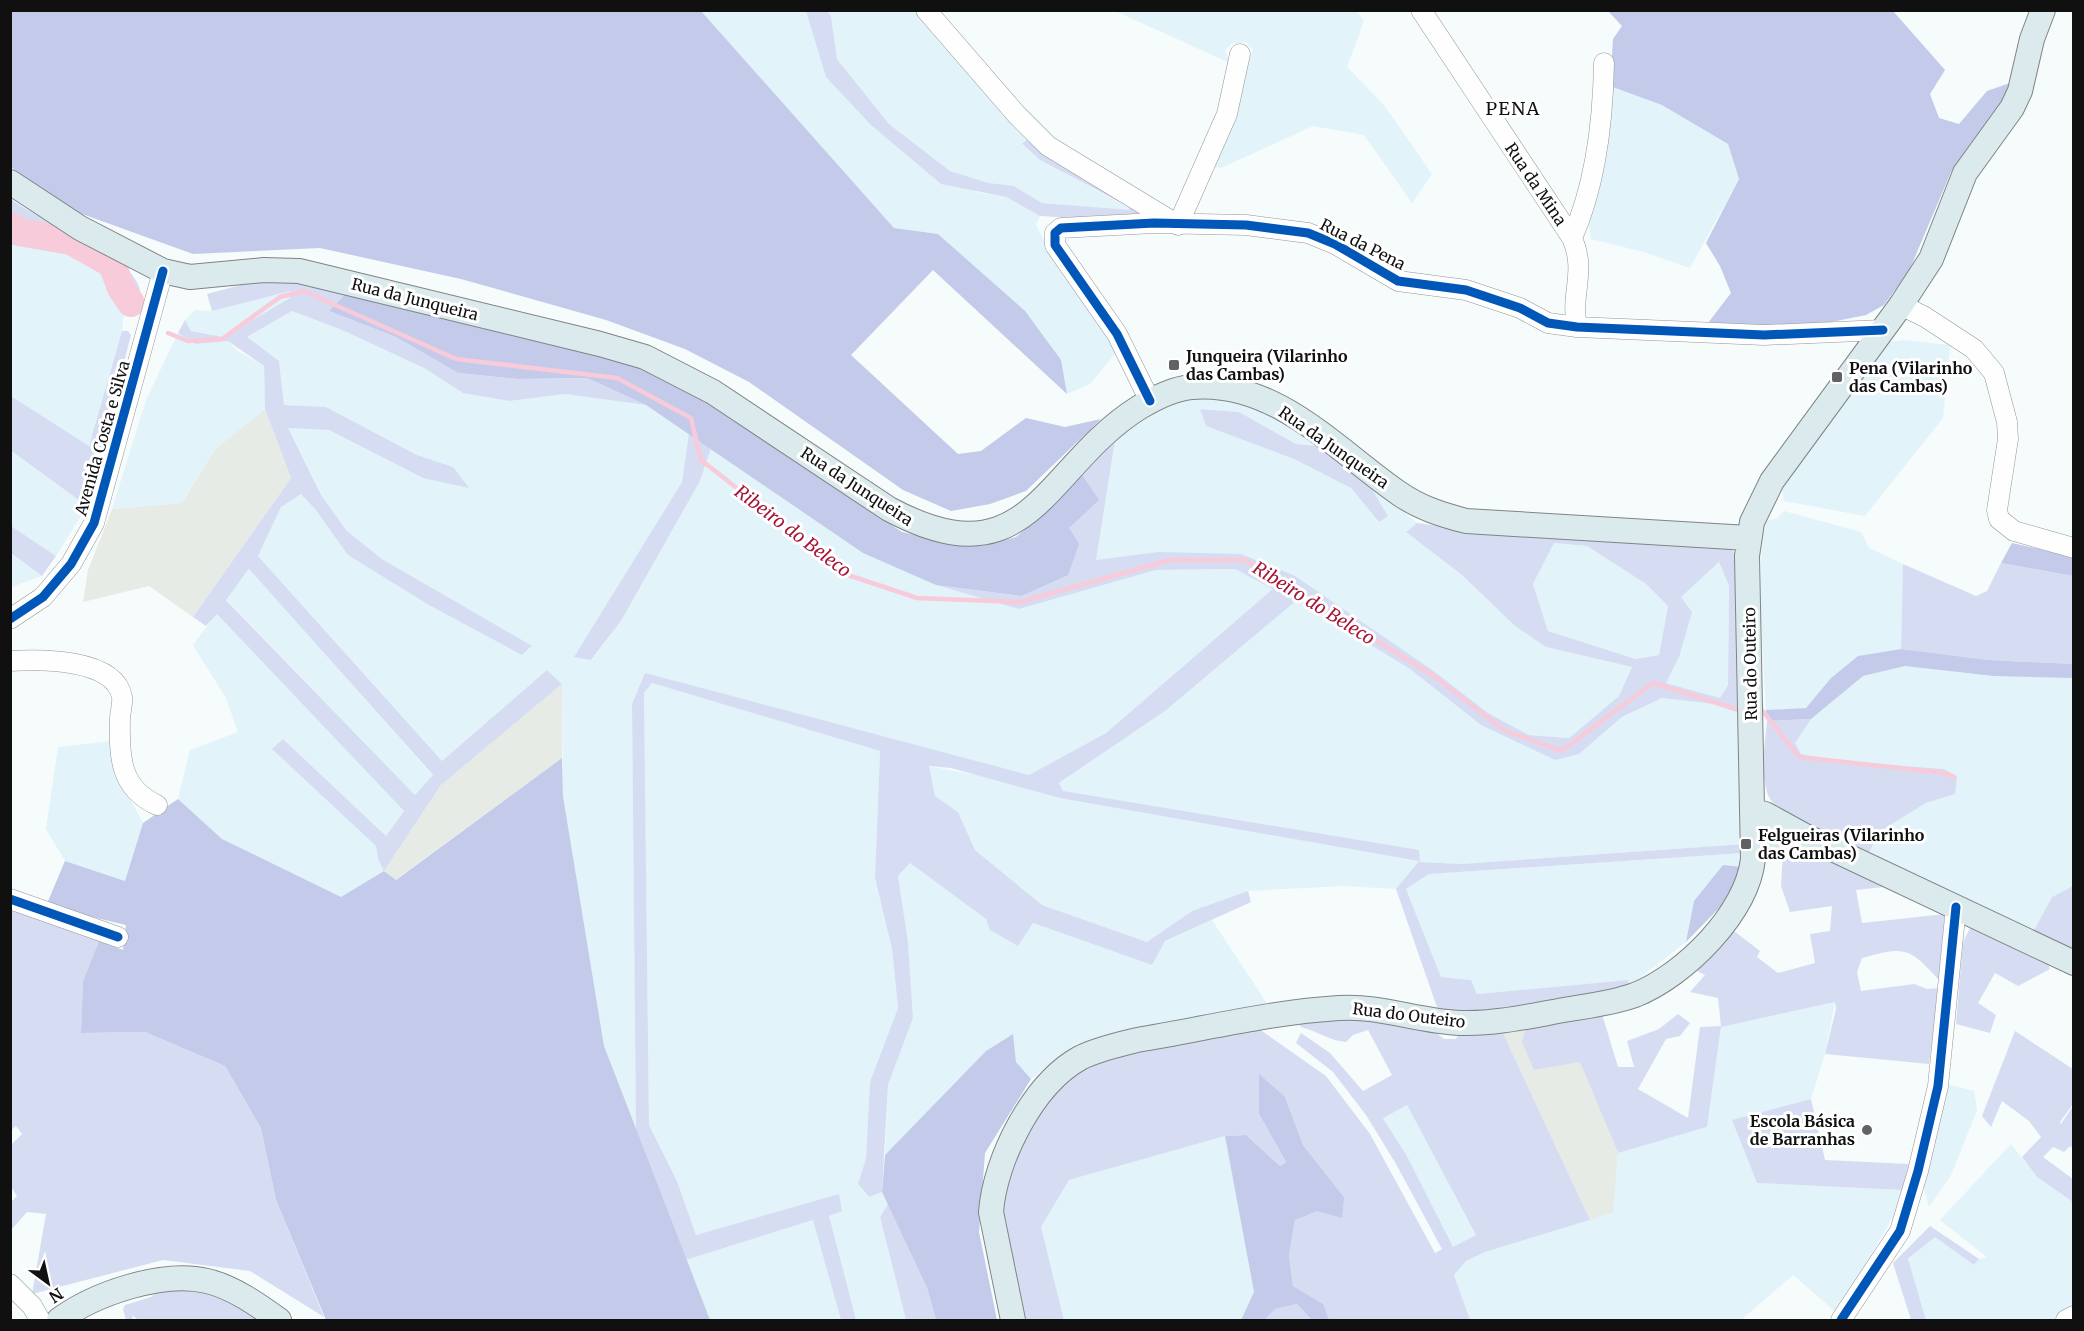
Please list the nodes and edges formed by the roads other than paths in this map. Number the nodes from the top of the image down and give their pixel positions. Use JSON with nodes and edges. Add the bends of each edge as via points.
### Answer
{"nodes":[{"id":1,"x":926,"y":10,"type":"edge"},
{"id":2,"x":1421,"y":10,"type":"edge"},
{"id":3,"x":2043,"y":10,"type":"edge"},
{"id":4,"x":1240,"y":54,"type":"dead end"},
{"id":5,"x":1604,"y":63,"type":"dead end"},
{"id":6,"x":10,"y":182,"type":"edge"},
{"id":7,"x":1178,"y":225,"type":"junction"},
{"id":8,"x":1572,"y":238,"type":"junction"},
{"id":9,"x":163,"y":271,"type":"junction"},
{"id":10,"x":1901,"y":305,"type":"junction"},
{"id":11,"x":1578,"y":327,"type":"junction"},
{"id":12,"x":1883,"y":330,"type":"junction"},
{"id":13,"x":1150,"y":401,"type":"junction"},
{"id":14,"x":1748,"y":538,"type":"junction"},
{"id":15,"x":2073,"y":548,"type":"edge"},
{"id":16,"x":10,"y":619,"type":"edge"},
{"id":17,"x":10,"y":661,"type":"edge"},
{"id":18,"x":158,"y":805,"type":"dead end"},
{"id":19,"x":1753,"y":811,"type":"junction"},
{"id":20,"x":1805,"y":836,"type":"junction"},
{"id":21,"x":1753,"y":849,"type":"junction"},
{"id":22,"x":10,"y":899,"type":"edge"},
{"id":23,"x":1956,"y":907,"type":"junction"},
{"id":24,"x":118,"y":937,"type":"dead end"},
{"id":25,"x":2073,"y":963,"type":"edge"},
{"id":26,"x":10,"y":1284,"type":"edge"},
{"id":27,"x":2073,"y":1316,"type":"edge"},
{"id":28,"x":40,"y":1320,"type":"edge"},
{"id":29,"x":59,"y":1320,"type":"edge"},
{"id":30,"x":279,"y":1320,"type":"edge"},
{"id":31,"x":1013,"y":1320,"type":"edge"},
{"id":32,"x":1841,"y":1320,"type":"edge"},
{"id":33,"x":2066,"y":1320,"type":"edge"}],
"edges":[{"from":1,"to":7,"type":"street","via":[[1048,146]]},
{"from":2,"to":8,"type":"street","name":"Rua da Mina"},
{"from":3,"to":10,"type":"main road","name":"Rua do Outeiro","via":[[2012,108],[1965,173],[1931,259]]},
{"from":4,"to":7,"type":"street","via":[[1227,114]]},
{"from":5,"to":8,"type":"street","via":[[1599,137],[1587,194]]},
{"from":6,"to":9,"type":"main road","name":"Rua da Junqueira","via":[[80,228]]},
{"from":7,"to":11,"type":"street","name":"Rua da Pena","via":[[1246,225],[1308,233],[1398,281],[1466,290],[1520,308],[1548,323]]},
{"from":7,"to":13,"type":"street","name":"Rua da Pena","via":[[1079,226],[1061,228],[1055,233],[1055,245],[1117,334]]},
{"from":8,"to":11,"type":"street","name":"Rua da Mina","via":[[1580,268],[1573,308]]},
{"from":9,"to":13,"type":"main road","name":"Rua da Junqueira","via":[[190,277],[264,270],[299,272],[645,357],[713,392],[888,509],[919,525],[960,534],[1000,529],[1029,512],[1115,425]]},
{"from":9,"to":16,"type":"street","name":"Avenida Costa e Silva","via":[[94,523],[71,564],[43,597]]},
{"from":10,"to":12,"type":"main road","name":"Rua do Outeiro"},
{"from":10,"to":15,"type":"street","via":[[1974,349],[1994,373],[2008,439],[1999,519],[2014,531]]},
{"from":11,"to":12,"type":"street","name":"Rua da Pena","via":[[1764,335]]},
{"from":12,"to":14,"type":"main road","name":"Rua do Outeiro","via":[[1772,481]]},
{"from":13,"to":14,"type":"main road","name":"Rua da Junqueira","via":[[1191,387],[1231,389],[1259,396],[1306,424],[1401,494],[1435,513],[1466,521]]},
{"from":14,"to":19,"type":"main road","name":"Rua do Outeiro"},
{"from":17,"to":18,"type":"street","via":[[61,660],[99,672],[114,682],[122,699],[121,741],[127,780],[139,796]]},
{"from":19,"to":20,"type":"main road"},
{"from":19,"to":21,"type":"main road","name":"Rua do Outeiro"},
{"from":20,"to":21,"type":"main road"},
{"from":20,"to":23,"type":"main road"},
{"from":21,"to":31,"type":"main road","name":"Rua do Outeiro","via":[[1751,876],[1725,923],[1678,968],[1635,995],[1508,1020],[1462,1024],[1380,1009],[1338,1008],[1137,1040],[1080,1059],[1055,1076],[1032,1105],[1005,1155],[992,1194],[991,1212]]},
{"from":22,"to":24,"type":"street"},
{"from":23,"to":25,"type":"main road"},
{"from":23,"to":32,"type":"street","via":[[1938,1086],[1918,1171],[1900,1231]]},
{"from":26,"to":28,"type":"street"},
{"from":27,"to":33,"type":"street"},
{"from":29,"to":30,"type":"main road","via":[[105,1296],[147,1283],[183,1279],[207,1281],[225,1288]]}]}
